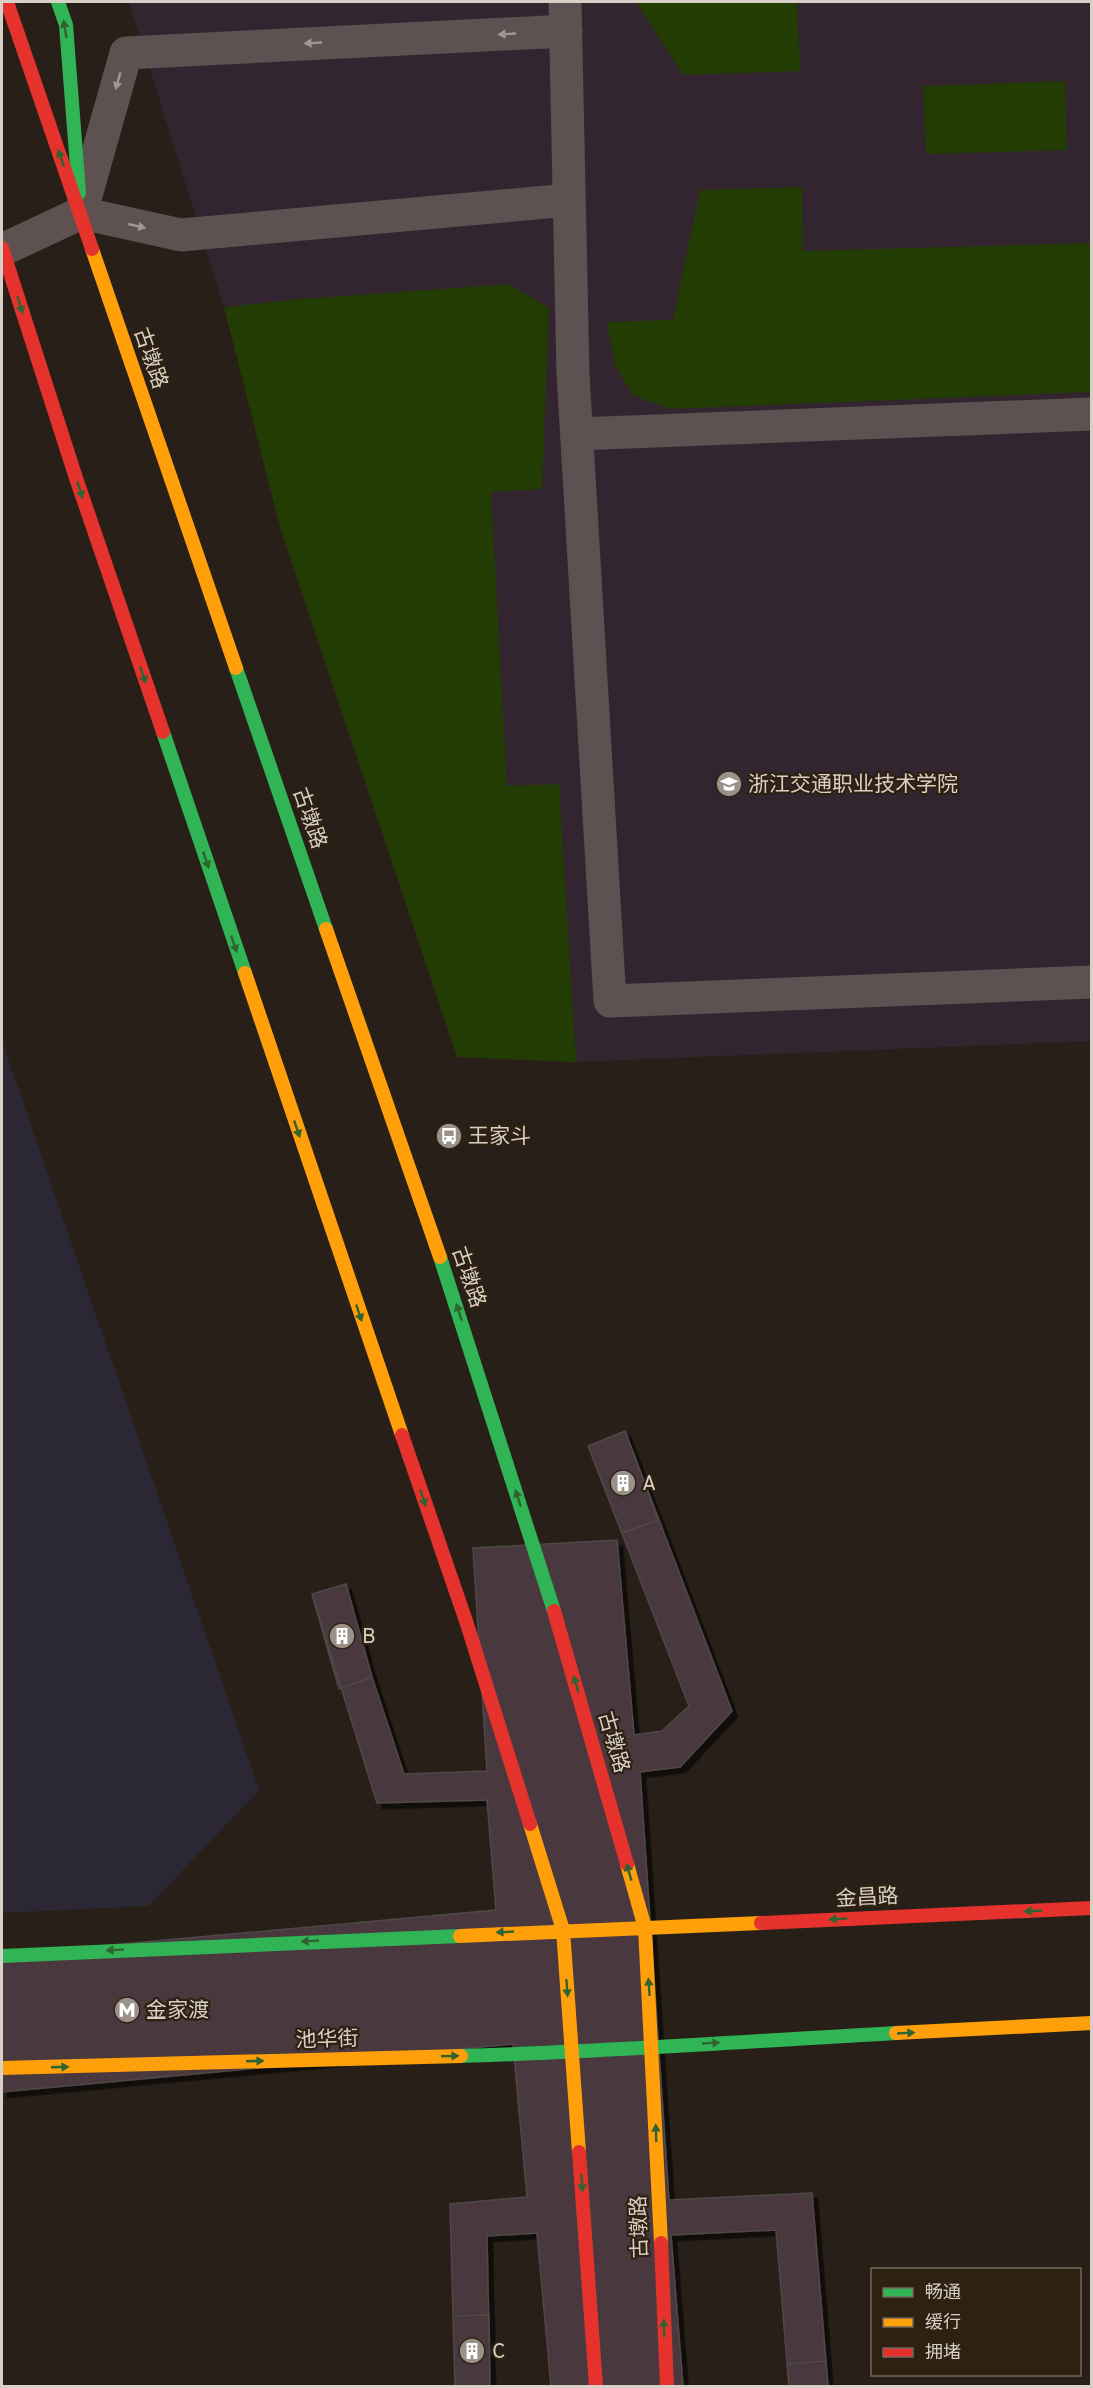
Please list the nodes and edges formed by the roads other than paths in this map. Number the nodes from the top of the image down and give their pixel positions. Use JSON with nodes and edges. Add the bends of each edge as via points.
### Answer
{"nodes":[{"id":1,"x":7,"y":2,"type":"edge"},
{"id":2,"x":58,"y":2,"type":"edge"},
{"id":3,"x":566,"y":16,"type":"edge"},
{"id":4,"x":569,"y":200,"type":"junction"},
{"id":5,"x":81,"y":213,"type":"junction"},
{"id":6,"x":2,"y":249,"type":"edge"},
{"id":7,"x":1092,"y":414,"type":"edge"},
{"id":8,"x":577,"y":434,"type":"junction"},
{"id":9,"x":1092,"y":982,"type":"edge"},
{"id":10,"x":1092,"y":1908,"type":"edge"},
{"id":11,"x":645,"y":1928,"type":"junction"},
{"id":12,"x":563,"y":1930,"type":"junction"},
{"id":13,"x":2,"y":1956,"type":"edge"},
{"id":14,"x":1092,"y":2023,"type":"edge"},
{"id":15,"x":652,"y":2046,"type":"junction"},
{"id":16,"x":572,"y":2053,"type":"junction"},
{"id":17,"x":2,"y":2068,"type":"edge"},
{"id":18,"x":596,"y":2386,"type":"edge"},
{"id":19,"x":667,"y":2386,"type":"edge"}],
"edges":[{"from":5,"to":1,"type":"main road","name":"古墩路","one_way":true},
{"from":5,"to":2,"type":"main road","name":"古墩路","one_way":true,"via":[[66,25]]},
{"from":3,"to":4,"type":"street"},
{"from":3,"to":5,"type":"street","one_way":true,"via":[[126,53]]},
{"from":5,"to":4,"type":"street","one_way":true,"via":[[181,236]]},
{"from":4,"to":8,"type":"street"},
{"from":5,"to":6,"type":"street"},
{"from":11,"to":5,"type":"main road","name":"古墩路","one_way":true,"via":[[570,1660],[454,1297],[106,296]]},
{"from":6,"to":12,"type":"main road","one_way":true,"via":[[87,511],[466,1621]]},
{"from":7,"to":8,"type":"street"},
{"from":8,"to":9,"type":"street","via":[[610,1001]]},
{"from":10,"to":11,"type":"main road","name":"金昌路","one_way":true},
{"from":11,"to":12,"type":"main road"},
{"from":15,"to":11,"type":"main road","name":"古墩路","one_way":true},
{"from":12,"to":13,"type":"main road","one_way":true},
{"from":12,"to":16,"type":"main road","one_way":true},
{"from":15,"to":14,"type":"main road","one_way":true},
{"from":15,"to":16,"type":"main road","name":"池华街"},
{"from":19,"to":15,"type":"main road","name":"古墩路","one_way":true},
{"from":17,"to":16,"type":"main road","name":"池华街","one_way":true},
{"from":16,"to":18,"type":"main road","one_way":true}]}
